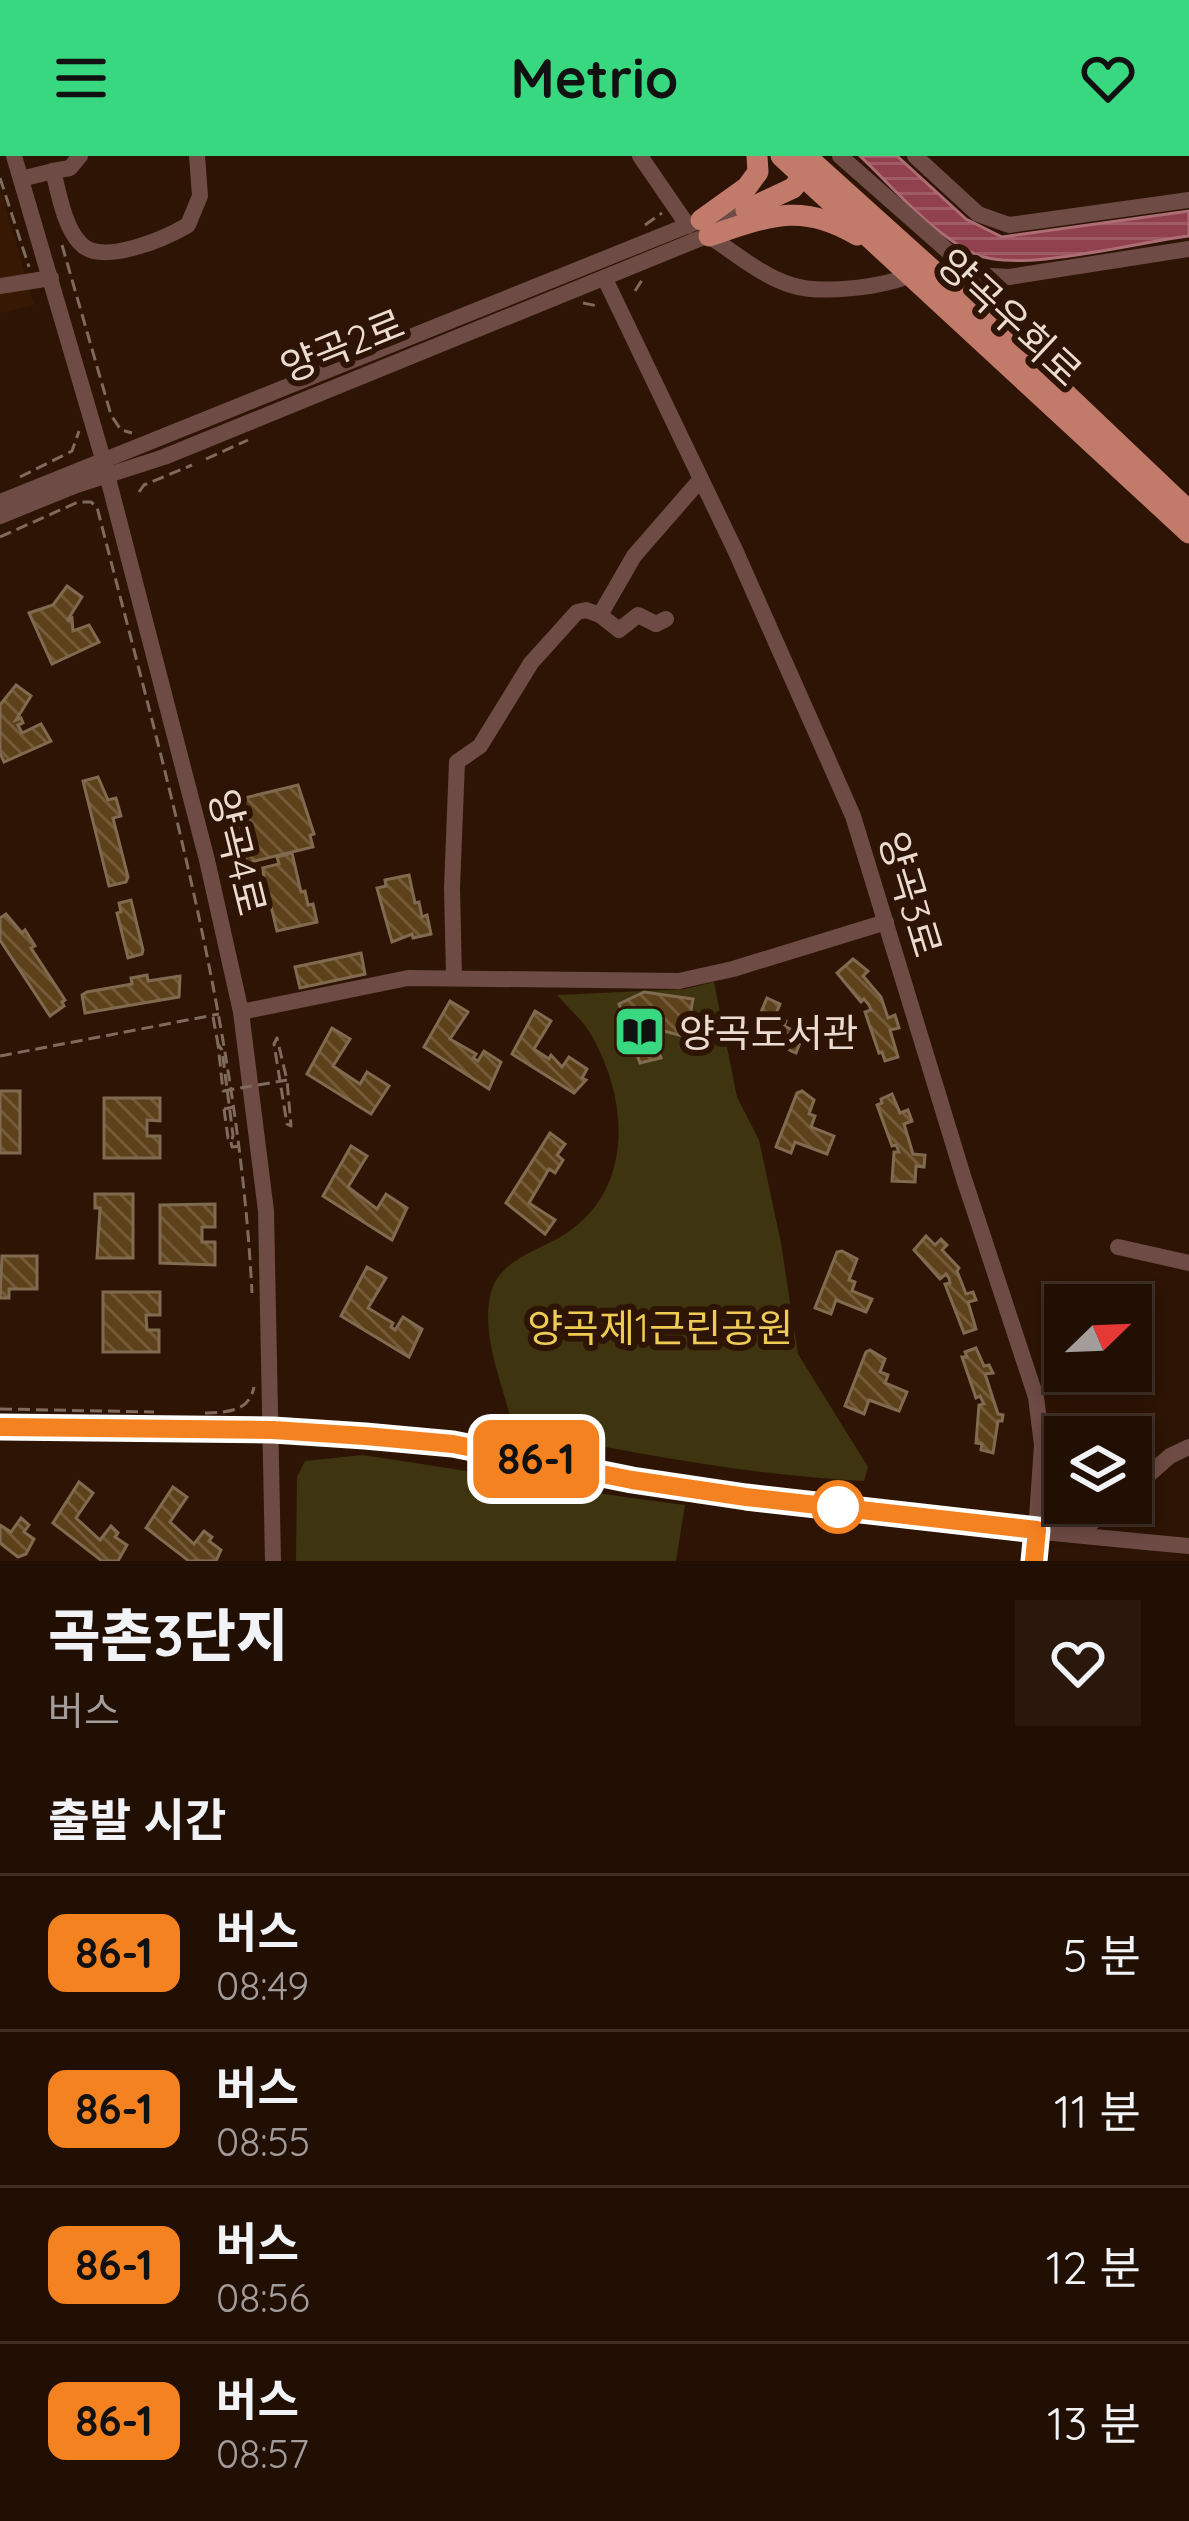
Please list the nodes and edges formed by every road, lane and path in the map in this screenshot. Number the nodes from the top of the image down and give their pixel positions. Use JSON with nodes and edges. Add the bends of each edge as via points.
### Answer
{"nodes":[{"id":1,"x":14,"y":156,"type":"edge"},
{"id":2,"x":80,"y":156,"type":"edge"},
{"id":3,"x":196,"y":156,"type":"edge"},
{"id":4,"x":640,"y":156,"type":"edge"},
{"id":5,"x":757,"y":156,"type":"edge"},
{"id":6,"x":781,"y":156,"type":"edge"},
{"id":7,"x":840,"y":156,"type":"edge"},
{"id":8,"x":915,"y":156,"type":"edge"},
{"id":9,"x":810,"y":163,"type":"edge"},
{"id":10,"x":53,"y":171,"type":"junction"},
{"id":11,"x":0,"y":178,"type":"edge"},
{"id":12,"x":21,"y":179,"type":"junction"},
{"id":13,"x":1189,"y":200,"type":"edge"},
{"id":14,"x":669,"y":209,"type":"dead end"},
{"id":15,"x":746,"y":210,"type":"joint"},
{"id":16,"x":700,"y":227,"type":"junction"},
{"id":17,"x":58,"y":231,"type":"dead end"},
{"id":18,"x":637,"y":231,"type":"dead end"},
{"id":19,"x":1189,"y":249,"type":"edge"},
{"id":20,"x":913,"y":274,"type":"junction"},
{"id":21,"x":605,"y":279,"type":"junction"},
{"id":22,"x":42,"y":280,"type":"junction"},
{"id":23,"x":0,"y":286,"type":"edge"},
{"id":24,"x":79,"y":432,"type":"dead end"},
{"id":25,"x":136,"y":434,"type":"dead end"},
{"id":26,"x":192,"y":465,"type":"dead end"},
{"id":27,"x":105,"y":467,"type":"junction"},
{"id":28,"x":18,"y":478,"type":"dead end"},
{"id":29,"x":701,"y":478,"type":"junction"},
{"id":30,"x":139,"y":492,"type":"dead end"},
{"id":31,"x":0,"y":502,"type":"edge"},
{"id":32,"x":1189,"y":511,"type":"edge"},
{"id":33,"x":0,"y":516,"type":"edge"},
{"id":34,"x":1189,"y":533,"type":"edge"},
{"id":35,"x":0,"y":537,"type":"edge"},
{"id":36,"x":600,"y":615,"type":"junction"},
{"id":37,"x":666,"y":619,"type":"dead end"},
{"id":38,"x":886,"y":922,"type":"junction"},
{"id":39,"x":454,"y":976,"type":"junction"},
{"id":40,"x":241,"y":1012,"type":"junction"},
{"id":41,"x":221,"y":1014,"type":"junction"},
{"id":42,"x":212,"y":1016,"type":"junction"},
{"id":43,"x":218,"y":1044,"type":"junction"},
{"id":44,"x":0,"y":1056,"type":"edge"},
{"id":45,"x":286,"y":1076,"type":"dead end"},
{"id":46,"x":236,"y":1107,"type":"junction"},
{"id":47,"x":231,"y":1144,"type":"junction"},
{"id":48,"x":241,"y":1146,"type":"junction"},
{"id":49,"x":1118,"y":1247,"type":"dead end"},
{"id":50,"x":1189,"y":1263,"type":"edge"},
{"id":51,"x":252,"y":1291,"type":"dead end"},
{"id":52,"x":255,"y":1382,"type":"dead end"},
{"id":53,"x":0,"y":1409,"type":"edge"},
{"id":54,"x":167,"y":1412,"type":"dead end"},
{"id":55,"x":190,"y":1413,"type":"dead end"},
{"id":56,"x":0,"y":1427,"type":"edge"},
{"id":57,"x":273,"y":1430,"type":"junction"},
{"id":58,"x":1189,"y":1447,"type":"edge"},
{"id":59,"x":1152,"y":1472,"type":"edge"},
{"id":60,"x":1090,"y":1524,"type":"edge"},
{"id":61,"x":1037,"y":1530,"type":"junction"},
{"id":62,"x":1077,"y":1535,"type":"junction"},
{"id":63,"x":1189,"y":1546,"type":"edge"},
{"id":64,"x":273,"y":1561,"type":"edge"},
{"id":65,"x":1034,"y":1561,"type":"edge"}],
"edges":[{"from":1,"to":12,"type":"street","name":"양곡4로"},
{"from":2,"to":10,"type":"street"},
{"from":3,"to":10,"type":"street","via":[[200,196],[188,225],[110,253],[78,241]]},
{"from":4,"to":16,"type":"street"},
{"from":5,"to":16,"type":"main road","via":[[747,187]]},
{"from":6,"to":9,"type":"main road","name":"양곡우회로"},
{"from":7,"to":19,"type":"street","via":[[975,274],[1024,275]]},
{"from":8,"to":13,"type":"street","via":[[978,214],[1009,225]]},
{"from":9,"to":15,"type":"main road","name":"양곡2로","via":[[793,188]]},
{"from":9,"to":20,"type":"main road","name":"양곡우회로"},
{"from":9,"to":32,"type":"main road","name":"양곡우회로"},
{"from":10,"to":12,"type":"street"},
{"from":11,"to":22,"type":"path"},
{"from":12,"to":22,"type":"street","name":"양곡4로"},
{"from":14,"to":18,"type":"path"},
{"from":15,"to":16,"type":"street","name":"양곡2로"},
{"from":16,"to":20,"type":"main road","via":[[804,214],[852,232]]},
{"from":16,"to":20,"type":"street","via":[[793,286],[871,286]]},
{"from":16,"to":21,"type":"street","name":"양곡2로"},
{"from":16,"to":27,"type":"street","name":"양곡2로"},
{"from":17,"to":25,"type":"path","via":[[111,415]]},
{"from":20,"to":34,"type":"main road","name":"양곡우회로"},
{"from":21,"to":27,"type":"street","name":"양곡2로","via":[[164,457]]},
{"from":21,"to":29,"type":"street","name":"양곡3로"},
{"from":22,"to":23,"type":"street"},
{"from":22,"to":27,"type":"street","name":"양곡4로"},
{"from":24,"to":28,"type":"path","via":[[72,451]]},
{"from":26,"to":30,"type":"path"},
{"from":27,"to":31,"type":"street","name":"양곡2로"},
{"from":27,"to":33,"type":"street","name":"양곡2로"},
{"from":27,"to":40,"type":"street","name":"양곡4로"},
{"from":29,"to":36,"type":"street","via":[[634,556]]},
{"from":29,"to":38,"type":"street","name":"양곡3로","via":[[838,775]]},
{"from":35,"to":41,"type":"path","via":[[78,502],[97,507]]},
{"from":36,"to":37,"type":"street","via":[[619,630],[638,615],[656,624]]},
{"from":36,"to":39,"type":"street","via":[[581,609],[568,621],[531,662],[480,746],[454,768]]},
{"from":38,"to":39,"type":"street","via":[[679,981]]},
{"from":38,"to":61,"type":"street","name":"양곡3로","via":[[1036,1397]]},
{"from":39,"to":40,"type":"street","via":[[382,981]]},
{"from":40,"to":57,"type":"street","name":"양곡4로","via":[[266,1211]]},
{"from":41,"to":42,"type":"path"},
{"from":41,"to":46,"type":"path"},
{"from":42,"to":43,"type":"path","bridge":true},
{"from":42,"to":44,"type":"path"},
{"from":43,"to":45,"type":"path","bridge":true,"via":[[223,1091],[244,1088],[266,1084],[287,1080],[291,1126],[286,1120],[283,1101],[280,1082],[277,1063],[274,1044],[277,1038]]},
{"from":43,"to":47,"type":"path","bridge":true},
{"from":46,"to":47,"type":"path","bridge":true,"via":[[224,1109]]},
{"from":46,"to":48,"type":"path"},
{"from":47,"to":48,"type":"path"},
{"from":48,"to":51,"type":"path"},
{"from":49,"to":50,"type":"street"},
{"from":52,"to":55,"type":"path","via":[[250,1401],[237,1410]]},
{"from":53,"to":54,"type":"path"},
{"from":56,"to":57,"type":"street"},
{"from":57,"to":61,"type":"street","via":[[453,1444],[746,1497]]},
{"from":57,"to":64,"type":"street","name":"양곡4로"},
{"from":58,"to":59,"type":"street"},
{"from":60,"to":62,"type":"street"},
{"from":61,"to":62,"type":"street"},
{"from":61,"to":65,"type":"street","name":"양곡3로"},
{"from":62,"to":63,"type":"street"}]}
